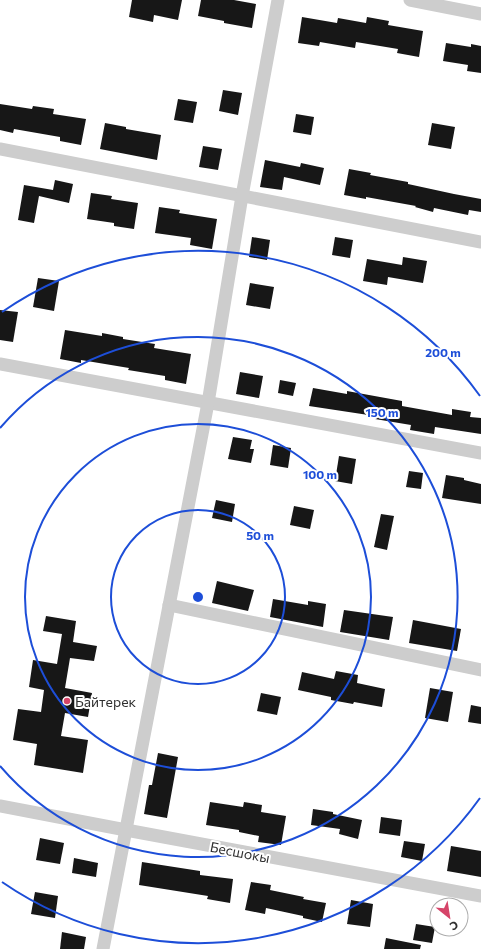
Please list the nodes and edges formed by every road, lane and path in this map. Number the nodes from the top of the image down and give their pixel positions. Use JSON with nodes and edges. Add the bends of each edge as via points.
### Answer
{"nodes":[{"id":1,"x":278,"y":0,"type":"edge"},
{"id":2,"x":410,"y":0,"type":"edge"},
{"id":3,"x":481,"y":14,"type":"edge"},
{"id":4,"x":0,"y":148,"type":"edge"},
{"id":5,"x":242,"y":196,"type":"junction"},
{"id":6,"x":481,"y":242,"type":"edge"},
{"id":7,"x":0,"y":364,"type":"edge"},
{"id":8,"x":208,"y":403,"type":"junction"},
{"id":9,"x":481,"y":453,"type":"edge"},
{"id":10,"x":169,"y":605,"type":"junction"},
{"id":11,"x":481,"y":670,"type":"edge"},
{"id":12,"x":0,"y":806,"type":"edge"},
{"id":13,"x":126,"y":830,"type":"junction"},
{"id":14,"x":481,"y":896,"type":"edge"},
{"id":15,"x":103,"y":949,"type":"edge"}],
"edges":[{"from":1,"to":5,"type":"street"},
{"from":2,"to":3,"type":"street"},
{"from":4,"to":5,"type":"street"},
{"from":5,"to":6,"type":"street"},
{"from":5,"to":8,"type":"street"},
{"from":7,"to":8,"type":"street"},
{"from":8,"to":9,"type":"street"},
{"from":8,"to":10,"type":"street"},
{"from":10,"to":11,"type":"street"},
{"from":10,"to":13,"type":"street"},
{"from":12,"to":13,"type":"street","name":"Бесшокы"},
{"from":13,"to":14,"type":"street","name":"Бесшокы"},
{"from":13,"to":15,"type":"street"}]}
